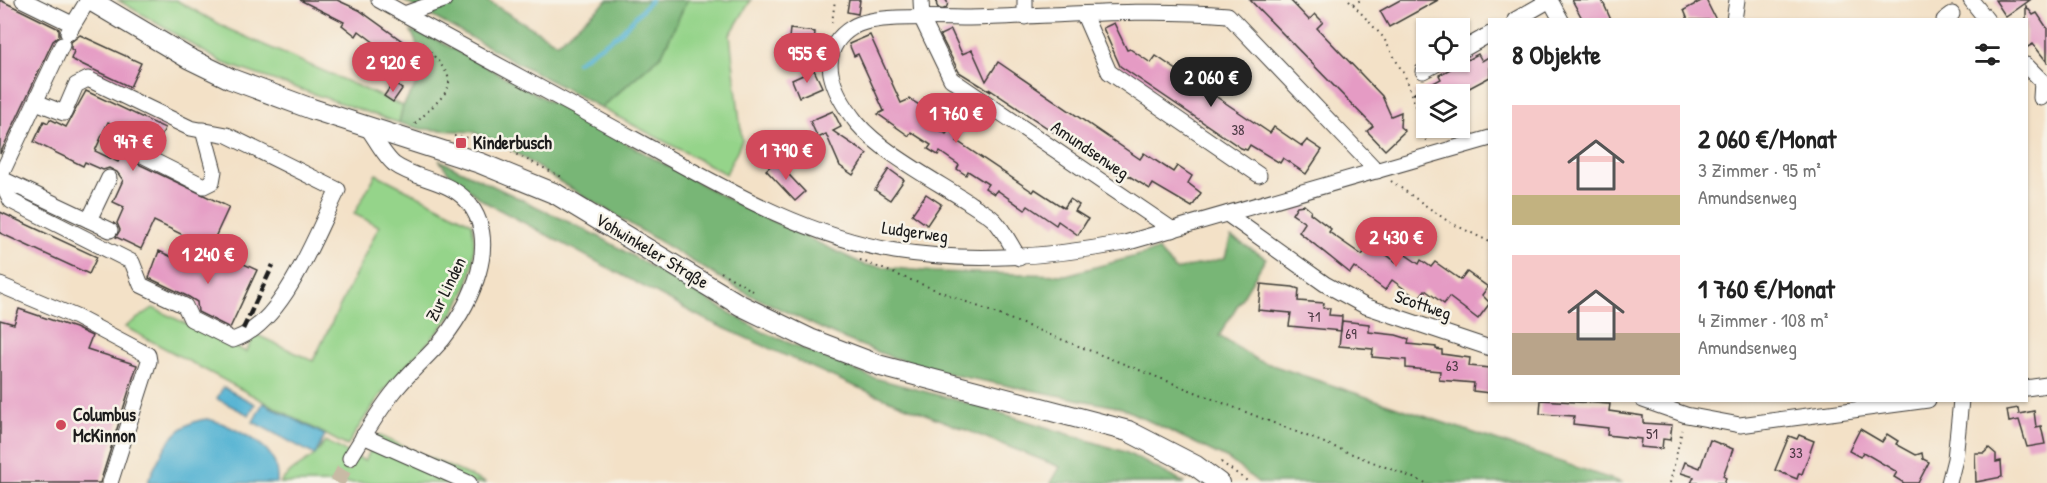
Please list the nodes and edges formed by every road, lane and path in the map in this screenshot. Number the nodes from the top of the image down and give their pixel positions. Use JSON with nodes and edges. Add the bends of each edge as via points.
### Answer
{"nodes":[{"id":1,"x":22,"y":0,"type":"edge"},
{"id":2,"x":89,"y":0,"type":"edge"},
{"id":3,"x":379,"y":0,"type":"edge"},
{"id":4,"x":444,"y":0,"type":"edge"},
{"id":5,"x":921,"y":0,"type":"edge"},
{"id":6,"x":1025,"y":0,"type":"edge"},
{"id":7,"x":1349,"y":0,"type":"edge"},
{"id":8,"x":1361,"y":0,"type":"edge"},
{"id":9,"x":1550,"y":0,"type":"edge"},
{"id":10,"x":1737,"y":0,"type":"edge"},
{"id":11,"x":1971,"y":0,"type":"edge"},
{"id":12,"x":1353,"y":4,"type":"junction"},
{"id":13,"x":1132,"y":7,"type":"edge"},
{"id":14,"x":1226,"y":8,"type":"edge"},
{"id":15,"x":404,"y":14,"type":"junction"},
{"id":16,"x":1084,"y":15,"type":"junction"},
{"id":17,"x":1025,"y":17,"type":"junction"},
{"id":18,"x":1518,"y":18,"type":"edge"},
{"id":19,"x":1560,"y":18,"type":"edge"},
{"id":20,"x":1734,"y":18,"type":"edge"},
{"id":21,"x":1985,"y":18,"type":"edge"},
{"id":22,"x":922,"y":19,"type":"junction"},
{"id":23,"x":72,"y":24,"type":"junction"},
{"id":24,"x":424,"y":25,"type":"junction"},
{"id":25,"x":1488,"y":35,"type":"edge"},
{"id":26,"x":1470,"y":45,"type":"edge"},
{"id":27,"x":2028,"y":67,"type":"edge"},
{"id":28,"x":2038,"y":99,"type":"edge"},
{"id":29,"x":36,"y":102,"type":"junction"},
{"id":30,"x":367,"y":128,"type":"junction"},
{"id":31,"x":203,"y":130,"type":"junction"},
{"id":32,"x":417,"y":130,"type":"dead end"},
{"id":33,"x":445,"y":134,"type":"dead end"},
{"id":34,"x":1488,"y":139,"type":"edge"},
{"id":35,"x":140,"y":154,"type":"dead end"},
{"id":36,"x":1430,"y":156,"type":"junction"},
{"id":37,"x":1377,"y":171,"type":"junction"},
{"id":38,"x":1259,"y":175,"type":"dead end"},
{"id":39,"x":109,"y":177,"type":"dead end"},
{"id":40,"x":0,"y":178,"type":"edge"},
{"id":41,"x":566,"y":179,"type":"dead end"},
{"id":42,"x":1227,"y":214,"type":"junction"},
{"id":43,"x":89,"y":220,"type":"junction"},
{"id":44,"x":110,"y":230,"type":"dead end"},
{"id":45,"x":1173,"y":230,"type":"junction"},
{"id":46,"x":1488,"y":241,"type":"edge"},
{"id":47,"x":855,"y":257,"type":"dead end"},
{"id":48,"x":1019,"y":258,"type":"junction"},
{"id":49,"x":719,"y":271,"type":"dead end"},
{"id":50,"x":0,"y":285,"type":"edge"},
{"id":51,"x":760,"y":296,"type":"dead end"},
{"id":52,"x":1488,"y":347,"type":"edge"},
{"id":53,"x":2047,"y":385,"type":"edge"},
{"id":54,"x":2028,"y":388,"type":"edge"},
{"id":55,"x":1651,"y":402,"type":"edge"},
{"id":56,"x":1913,"y":402,"type":"edge"},
{"id":57,"x":1961,"y":402,"type":"edge"},
{"id":58,"x":1679,"y":409,"type":"edge"},
{"id":59,"x":363,"y":436,"type":"junction"},
{"id":60,"x":350,"y":458,"type":"tunnel mouth"},
{"id":61,"x":1218,"y":460,"type":"dead end"},
{"id":62,"x":110,"y":483,"type":"edge"},
{"id":63,"x":469,"y":483,"type":"edge"},
{"id":64,"x":1220,"y":483,"type":"edge"},
{"id":65,"x":1250,"y":483,"type":"edge"},
{"id":66,"x":1426,"y":483,"type":"edge"},
{"id":67,"x":1670,"y":483,"type":"edge"},
{"id":68,"x":1948,"y":483,"type":"edge"}],
"edges":[{"from":1,"to":23,"type":"street"},
{"from":2,"to":23,"type":"street"},
{"from":2,"to":30,"type":"main road","name":"Vohwinkeler Straße","via":[[231,79]]},
{"from":3,"to":15,"type":"street","name":"Ludgerweg"},
{"from":4,"to":15,"type":"street"},
{"from":5,"to":22,"type":"street","name":"Amundsenweg"},
{"from":6,"to":17,"type":"street"},
{"from":7,"to":12,"type":"path"},
{"from":8,"to":12,"type":"path"},
{"from":9,"to":18,"type":"street"},
{"from":9,"to":19,"type":"street"},
{"from":10,"to":20,"type":"street"},
{"from":11,"to":21,"type":"street"},
{"from":12,"to":36,"type":"path","via":[[1383,37],[1409,83]]},
{"from":13,"to":14,"type":"street"},
{"from":13,"to":16,"type":"street"},
{"from":14,"to":37,"type":"street"},
{"from":15,"to":24,"type":"street","name":"Ludgerweg"},
{"from":16,"to":17,"type":"street"},
{"from":16,"to":38,"type":"street","via":[[1109,72]]},
{"from":17,"to":22,"type":"street"},
{"from":22,"to":45,"type":"street","name":"Amundsenweg","via":[[951,79]]},
{"from":22,"to":48,"type":"street","via":[[874,20],[854,25],[840,37],[829,53],[838,96],[858,124],[877,141],[994,220]]},
{"from":23,"to":29,"type":"street"},
{"from":24,"to":32,"type":"path","via":[[418,38],[448,73],[450,83],[447,92],[411,128]]},
{"from":24,"to":48,"type":"street","name":"Ludgerweg","via":[[761,208],[861,243],[894,250],[951,258]]},
{"from":25,"to":26,"type":"street"},
{"from":27,"to":28,"type":"street","via":[[2042,81]]},
{"from":29,"to":31,"type":"street","via":[[64,113],[76,85],[88,79],[190,128]]},
{"from":29,"to":40,"type":"street"},
{"from":30,"to":59,"type":"street","name":"Zur Linden","via":[[394,164],[466,199],[476,213],[483,243],[479,268],[460,314],[444,338],[394,392]]},
{"from":30,"to":64,"type":"main road","name":"Vohwinkeler Straße","via":[[480,163],[556,194],[740,305],[810,339],[881,366],[1128,431]]},
{"from":31,"to":35,"type":"street","via":[[214,171],[212,182],[204,186]]},
{"from":31,"to":40,"type":"street","via":[[227,135],[338,190],[281,302],[248,335],[233,340],[191,319],[185,306],[141,285],[132,262],[11,201]]},
{"from":33,"to":41,"type":"path","via":[[487,140]]},
{"from":34,"to":36,"type":"street","name":"Ludgerweg"},
{"from":36,"to":37,"type":"street","name":"Ludgerweg"},
{"from":37,"to":42,"type":"street","name":"Ludgerweg"},
{"from":37,"to":46,"type":"path","via":[[1449,222]]},
{"from":39,"to":43,"type":"street"},
{"from":40,"to":43,"type":"street"},
{"from":42,"to":45,"type":"street","name":"Ludgerweg"},
{"from":42,"to":52,"type":"street","name":"Scottweg","via":[[1325,284],[1365,306]]},
{"from":43,"to":44,"type":"street"},
{"from":45,"to":48,"type":"street","name":"Ludgerweg","via":[[1114,245]]},
{"from":47,"to":66,"type":"path"},
{"from":49,"to":51,"type":"path"},
{"from":50,"to":62,"type":"street","via":[[76,317],[148,356]]},
{"from":53,"to":54,"type":"street"},
{"from":55,"to":58,"type":"street"},
{"from":56,"to":58,"type":"street","via":[[1740,425]]},
{"from":57,"to":68,"type":"street","via":[[1955,459]]},
{"from":58,"to":67,"type":"path"},
{"from":59,"to":60,"type":"street","name":"Zur Linden"},
{"from":59,"to":63,"type":"street"},
{"from":61,"to":65,"type":"path"}]}
